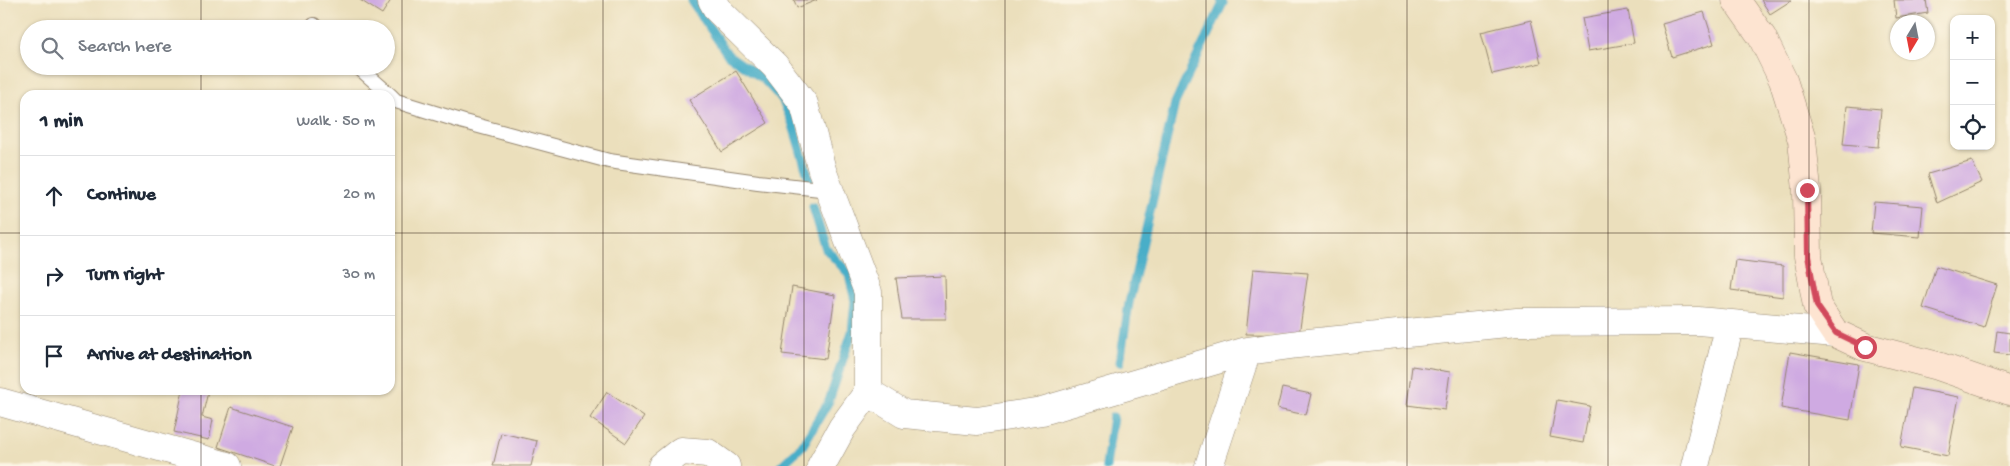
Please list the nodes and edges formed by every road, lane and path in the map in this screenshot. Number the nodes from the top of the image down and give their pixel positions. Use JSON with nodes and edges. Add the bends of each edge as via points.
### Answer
{"nodes":[{"id":1,"x":712,"y":0,"type":"edge"},
{"id":2,"x":1736,"y":0,"type":"edge"},
{"id":3,"x":367,"y":75,"type":"edge"},
{"id":4,"x":384,"y":90,"type":"edge"},
{"id":5,"x":395,"y":100,"type":"edge"},
{"id":6,"x":825,"y":180,"type":"junction"},
{"id":7,"x":799,"y":186,"type":"junction"},
{"id":8,"x":1730,"y":324,"type":"junction"},
{"id":9,"x":1836,"y":333,"type":"junction"},
{"id":10,"x":1247,"y":351,"type":"junction"},
{"id":11,"x":2010,"y":391,"type":"edge"},
{"id":12,"x":868,"y":392,"type":"junction"},
{"id":13,"x":0,"y":402,"type":"edge"},
{"id":14,"x":227,"y":466,"type":"edge"},
{"id":15,"x":662,"y":466,"type":"edge"},
{"id":16,"x":726,"y":466,"type":"edge"},
{"id":17,"x":821,"y":466,"type":"edge"},
{"id":18,"x":1208,"y":466,"type":"edge"},
{"id":19,"x":1695,"y":466,"type":"edge"}],
"edges":[{"from":1,"to":6,"type":"street","via":[[775,66],[804,104]]},
{"from":2,"to":9,"type":"main road","via":[[1762,37],[1783,80],[1799,132],[1807,190],[1808,256],[1817,306]]},
{"from":3,"to":4,"type":"lane"},
{"from":5,"to":7,"type":"lane","via":[[609,161]]},
{"from":6,"to":7,"type":"lane"},
{"from":6,"to":7,"type":"lane"},
{"from":6,"to":12,"type":"street","via":[[868,292]]},
{"from":8,"to":9,"type":"street"},
{"from":8,"to":10,"type":"street","via":[[1698,321],[1517,322]]},
{"from":8,"to":19,"type":"street"},
{"from":9,"to":11,"type":"main road","via":[[1865,347],[1938,366]]},
{"from":10,"to":12,"type":"street","via":[[1042,411],[977,421],[904,414]]},
{"from":10,"to":18,"type":"street"},
{"from":12,"to":17,"type":"street","via":[[842,428]]},
{"from":13,"to":14,"type":"street"},
{"from":15,"to":16,"type":"street","via":[[681,451],[708,453]]}]}
